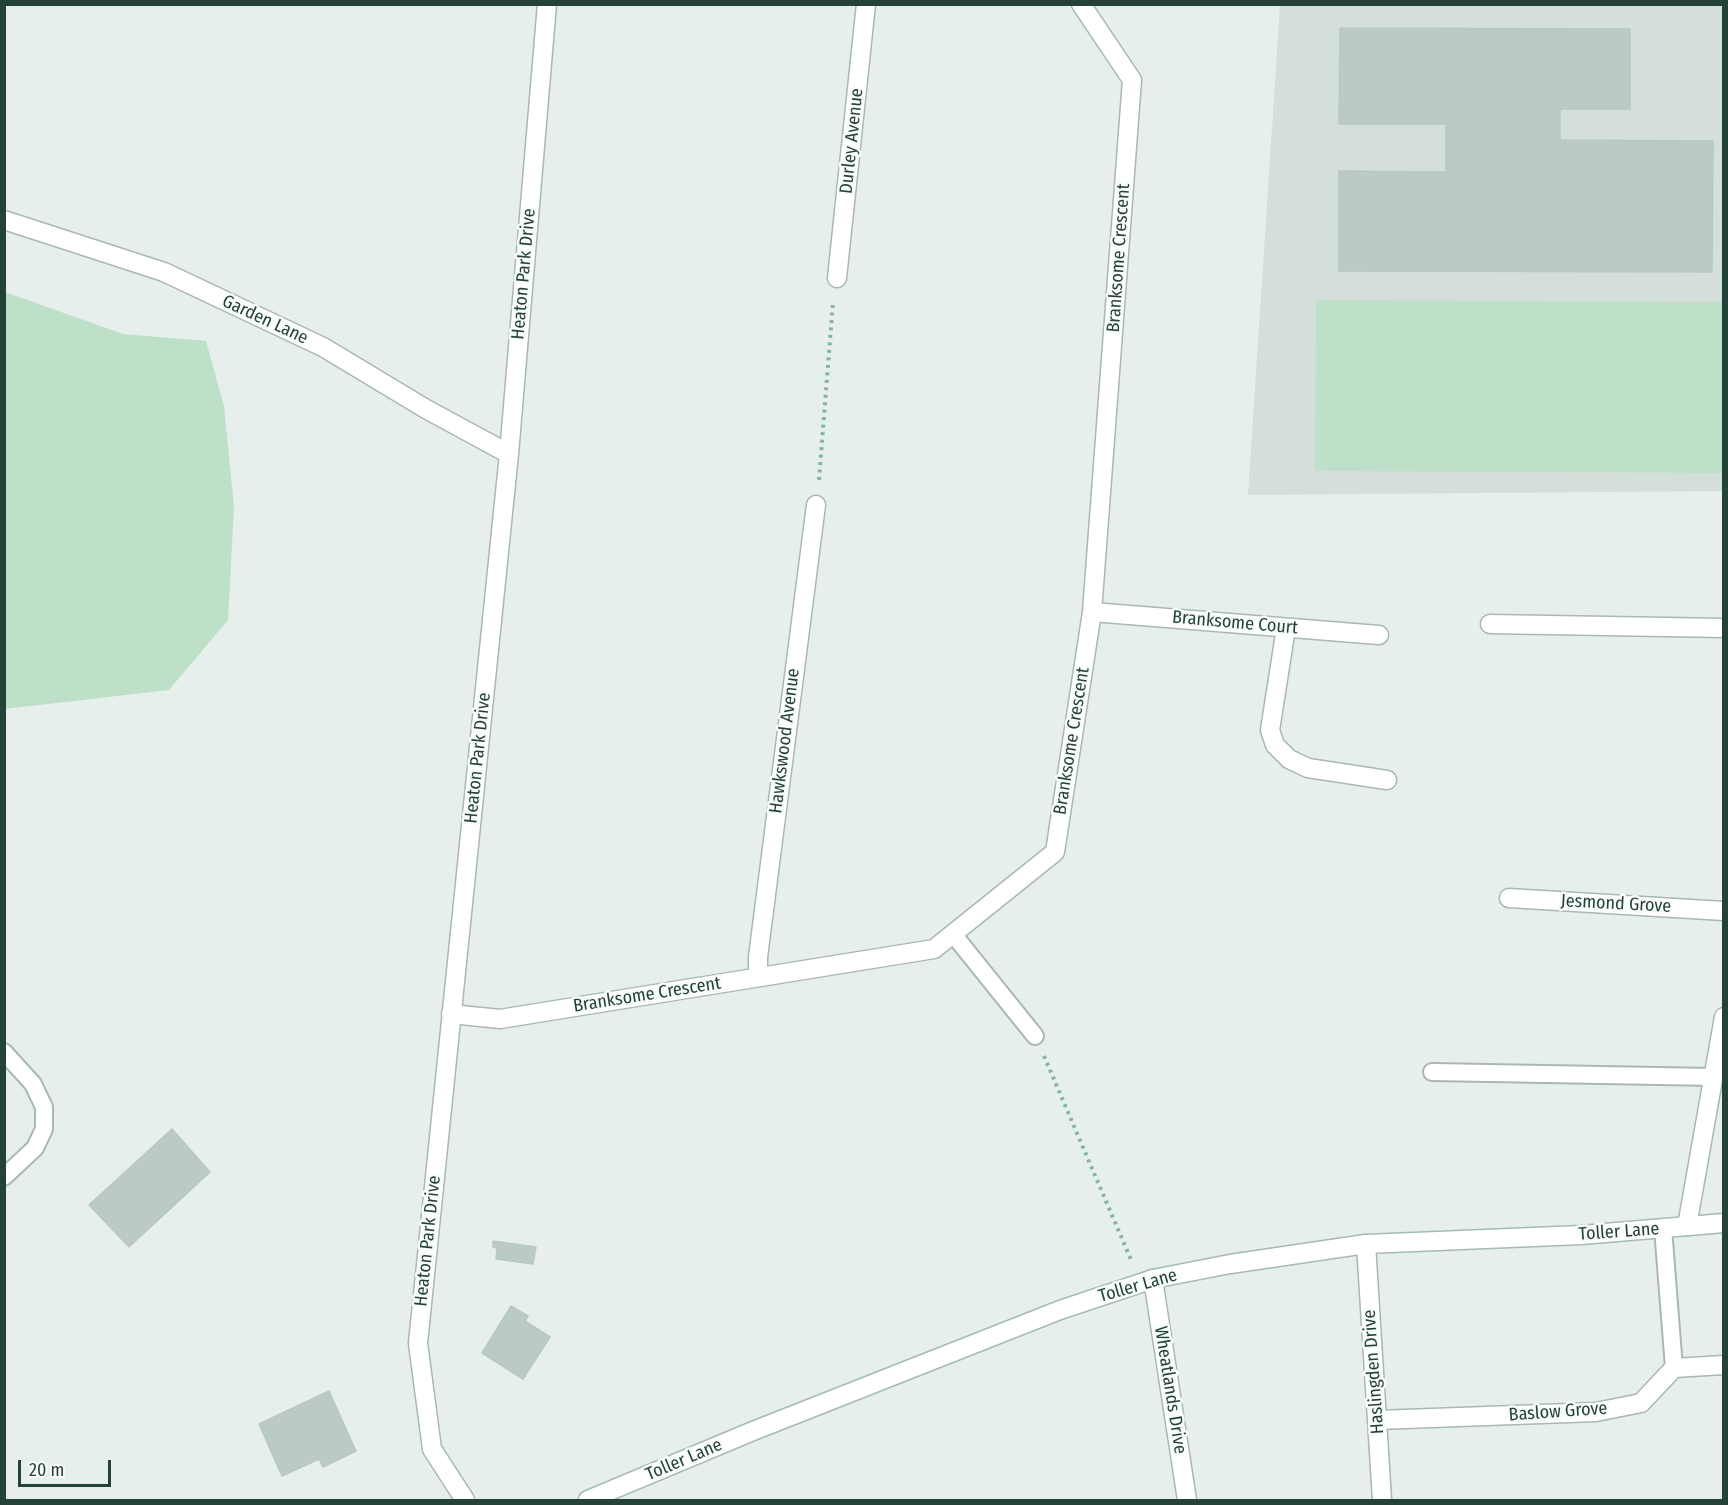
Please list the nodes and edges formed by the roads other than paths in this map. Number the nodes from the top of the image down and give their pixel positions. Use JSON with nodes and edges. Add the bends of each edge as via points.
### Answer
{"nodes":[{"id":1,"x":547,"y":4,"type":"edge"},
{"id":2,"x":866,"y":4,"type":"edge"},
{"id":3,"x":1081,"y":4,"type":"edge"},
{"id":4,"x":4,"y":220,"type":"edge"},
{"id":5,"x":837,"y":278,"type":"road end"},
{"id":6,"x":509,"y":454,"type":"junction"},
{"id":7,"x":816,"y":505,"type":"road end"},
{"id":8,"x":1092,"y":612,"type":"junction"},
{"id":9,"x":1490,"y":624,"type":"dead end"},
{"id":10,"x":1286,"y":628,"type":"junction"},
{"id":11,"x":1724,"y":628,"type":"edge"},
{"id":12,"x":1379,"y":635,"type":"dead end"},
{"id":13,"x":1386,"y":780,"type":"dead end"},
{"id":14,"x":1509,"y":898,"type":"dead end"},
{"id":15,"x":1724,"y":911,"type":"edge"},
{"id":16,"x":953,"y":934,"type":"junction"},
{"id":17,"x":758,"y":977,"type":"junction"},
{"id":18,"x":451,"y":1014,"type":"junction"},
{"id":19,"x":1724,"y":1017,"type":"edge"},
{"id":20,"x":1035,"y":1036,"type":"road end"},
{"id":21,"x":4,"y":1052,"type":"edge"},
{"id":22,"x":1432,"y":1072,"type":"dead end"},
{"id":23,"x":1717,"y":1072,"type":"edge"},
{"id":24,"x":4,"y":1177,"type":"edge"},
{"id":25,"x":1724,"y":1223,"type":"edge"},
{"id":26,"x":1687,"y":1226,"type":"junction"},
{"id":27,"x":1663,"y":1228,"type":"junction"},
{"id":28,"x":1366,"y":1244,"type":"junction"},
{"id":29,"x":1147,"y":1281,"type":"junction"},
{"id":30,"x":1724,"y":1365,"type":"edge"},
{"id":31,"x":1674,"y":1368,"type":"junction"},
{"id":32,"x":1377,"y":1420,"type":"junction"},
{"id":33,"x":465,"y":1500,"type":"edge"},
{"id":34,"x":588,"y":1500,"type":"edge"},
{"id":35,"x":1187,"y":1500,"type":"edge"},
{"id":36,"x":1382,"y":1500,"type":"edge"}],
"edges":[{"from":1,"to":6,"type":"street","name":"Heaton Park Drive"},
{"from":2,"to":5,"type":"street","name":"Durley Avenue"},
{"from":3,"to":8,"type":"street","name":"Branksome Crescent","via":[[1132,80]]},
{"from":4,"to":6,"type":"street","name":"Garden Lane","via":[[164,272],[323,347]]},
{"from":6,"to":18,"type":"street","name":"Heaton Park Drive"},
{"from":7,"to":17,"type":"street","name":"Hawkswood Avenue"},
{"from":8,"to":10,"type":"street","name":"Branksome Court"},
{"from":8,"to":16,"type":"street","name":"Branksome Crescent","via":[[1055,852]]},
{"from":9,"to":11,"type":"street"},
{"from":10,"to":12,"type":"street","name":"Branksome Court"},
{"from":10,"to":13,"type":"street","via":[[1270,730],[1275,745],[1288,759],[1308,768]]},
{"from":14,"to":15,"type":"street","name":"Jesmond Grove"},
{"from":16,"to":17,"type":"street","name":"Branksome Crescent","via":[[934,949]]},
{"from":16,"to":20,"type":"lane"},
{"from":17,"to":18,"type":"street","name":"Branksome Crescent","via":[[500,1019]]},
{"from":18,"to":33,"type":"street","name":"Heaton Park Drive","via":[[418,1343],[432,1449]]},
{"from":19,"to":23,"type":"street"},
{"from":21,"to":24,"type":"lane","via":[[33,1084],[44,1107],[44,1129],[35,1148]]},
{"from":22,"to":23,"type":"lane"},
{"from":23,"to":26,"type":"street"},
{"from":25,"to":26,"type":"street","name":"Toller Lane"},
{"from":26,"to":27,"type":"street","name":"Toller Lane"},
{"from":27,"to":28,"type":"street","name":"Toller Lane"},
{"from":27,"to":31,"type":"lane"},
{"from":28,"to":29,"type":"street","name":"Toller Lane"},
{"from":28,"to":32,"type":"street","name":"Haslingden Drive"},
{"from":29,"to":34,"type":"street","name":"Toller Lane","via":[[1060,1310]]},
{"from":29,"to":35,"type":"street","name":"Wheatlands Drive"},
{"from":30,"to":31,"type":"street"},
{"from":31,"to":32,"type":"street","name":"Baslow Grove","via":[[1641,1403],[1596,1412]]},
{"from":32,"to":36,"type":"street","name":"Haslingden Drive"}]}
